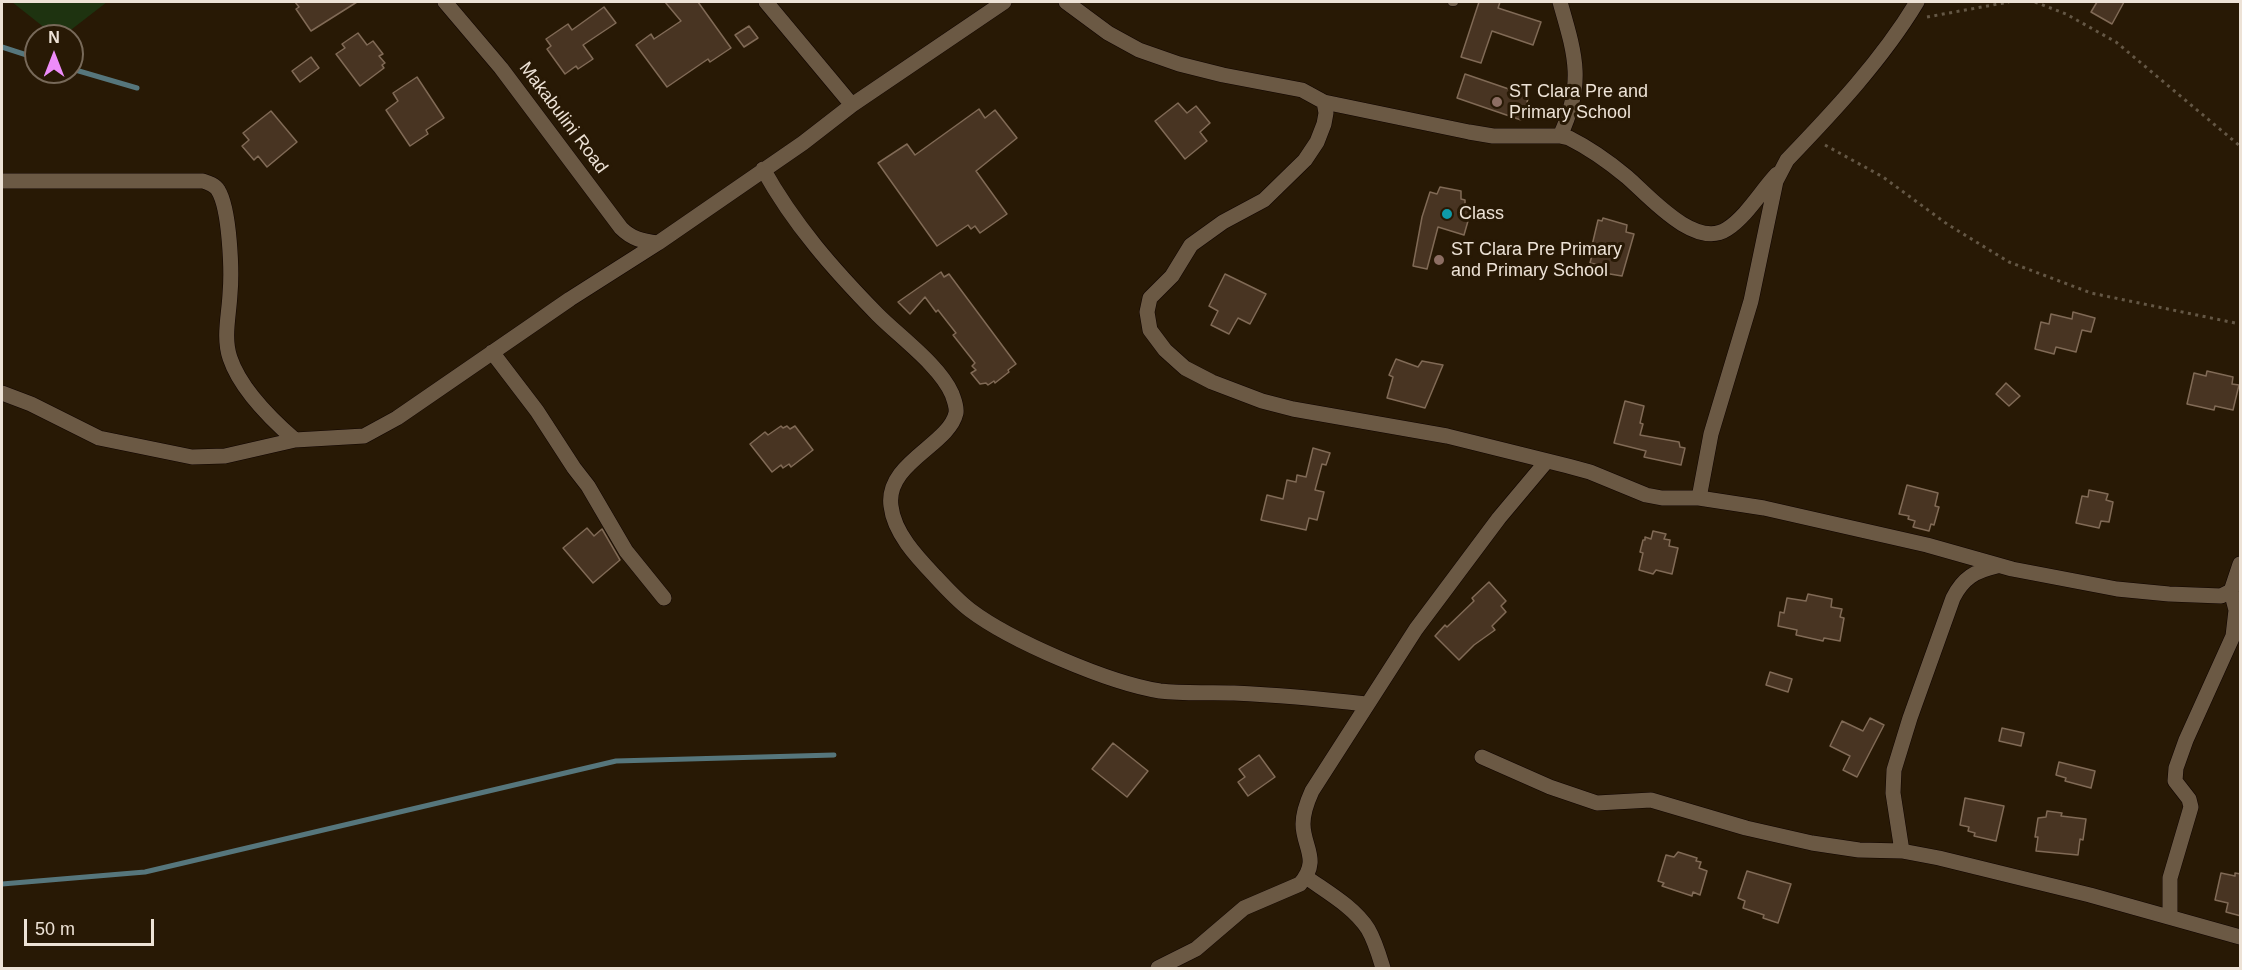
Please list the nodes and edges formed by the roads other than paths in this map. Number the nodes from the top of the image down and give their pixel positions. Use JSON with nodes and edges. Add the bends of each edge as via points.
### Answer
{"nodes":[{"id":1,"x":445,"y":2,"type":"edge"},
{"id":2,"x":766,"y":2,"type":"edge"},
{"id":3,"x":1004,"y":2,"type":"edge"},
{"id":4,"x":1066,"y":2,"type":"edge"},
{"id":5,"x":1560,"y":2,"type":"edge"},
{"id":6,"x":1917,"y":2,"type":"edge"},
{"id":7,"x":1324,"y":102,"type":"junction"},
{"id":8,"x":852,"y":105,"type":"junction"},
{"id":9,"x":1560,"y":136,"type":"junction"},
{"id":10,"x":763,"y":169,"type":"junction"},
{"id":11,"x":1781,"y":169,"type":"junction"},
{"id":12,"x":2,"y":181,"type":"edge"},
{"id":13,"x":657,"y":243,"type":"junction"},
{"id":14,"x":492,"y":352,"type":"junction"},
{"id":15,"x":2,"y":393,"type":"edge"},
{"id":16,"x":295,"y":440,"type":"junction"},
{"id":17,"x":1546,"y":462,"type":"junction"},
{"id":18,"x":1699,"y":498,"type":"junction"},
{"id":19,"x":2241,"y":564,"type":"edge"},
{"id":20,"x":1999,"y":566,"type":"junction"},
{"id":21,"x":2231,"y":591,"type":"junction"},
{"id":22,"x":664,"y":598,"type":"dead end"},
{"id":23,"x":1366,"y":704,"type":"junction"},
{"id":24,"x":1482,"y":757,"type":"dead end"},
{"id":25,"x":1902,"y":851,"type":"junction"},
{"id":26,"x":1306,"y":877,"type":"junction"},
{"id":27,"x":2170,"y":916,"type":"junction"},
{"id":28,"x":2241,"y":937,"type":"edge"},
{"id":29,"x":1158,"y":969,"type":"edge"},
{"id":30,"x":1383,"y":969,"type":"edge"}],
"edges":[{"from":1,"to":13,"type":"street","name":"Makabulini Road","via":[[508,78],[621,228],[640,241]]},
{"from":2,"to":8,"type":"street"},
{"from":3,"to":8,"type":"street"},
{"from":4,"to":7,"type":"street","via":[[1139,51],[1223,75],[1302,90]]},
{"from":5,"to":9,"type":"street","via":[[1576,75],[1570,114]]},
{"from":6,"to":11,"type":"street","via":[[1846,98]]},
{"from":7,"to":9,"type":"street","via":[[1477,134]]},
{"from":7,"to":17,"type":"street","via":[[1324,124],[1305,160],[1264,200],[1222,222],[1191,245],[1172,276],[1150,298],[1150,330],[1185,368],[1262,401],[1328,417],[1447,436]]},
{"from":8,"to":10,"type":"street"},
{"from":9,"to":11,"type":"street","via":[[1578,142],[1626,176],[1670,216],[1688,227],[1708,232],[1727,229]]},
{"from":10,"to":13,"type":"street"},
{"from":10,"to":23,"type":"street","via":[[812,244],[950,390],[956,414],[900,475],[892,487],[890,504],[906,542],[971,611],[1056,656],[1138,686],[1183,693],[1272,695]]},
{"from":11,"to":18,"type":"street"},
{"from":12,"to":16,"type":"street","via":[[187,180],[211,183],[218,189],[227,222],[231,284],[227,341],[231,361],[275,424]]},
{"from":13,"to":14,"type":"street"},
{"from":14,"to":16,"type":"street","via":[[375,431],[351,438]]},
{"from":14,"to":22,"type":"street","via":[[588,486],[626,551]]},
{"from":15,"to":16,"type":"street","via":[[89,435],[174,455],[208,458]]},
{"from":17,"to":18,"type":"street","via":[[1590,472],[1646,495]]},
{"from":17,"to":23,"type":"street","via":[[1416,629]]},
{"from":18,"to":20,"type":"street","via":[[1764,508],[1927,545]]},
{"from":19,"to":21,"type":"street"},
{"from":20,"to":21,"type":"street","via":[[2138,591],[2221,596]]},
{"from":20,"to":25,"type":"street","via":[[1974,573],[1959,586],[1910,718],[1893,780]]},
{"from":21,"to":27,"type":"street","via":[[2236,610],[2233,636],[2176,768],[2175,781],[2191,807],[2170,878]]},
{"from":23,"to":26,"type":"street","via":[[1305,807],[1303,826],[1310,850]]},
{"from":24,"to":25,"type":"street","via":[[1597,803],[1651,800],[1812,843]]},
{"from":25,"to":27,"type":"street"},
{"from":26,"to":29,"type":"street","via":[[1300,884],[1245,908],[1196,949]]},
{"from":26,"to":30,"type":"street","via":[[1367,927]]},
{"from":27,"to":28,"type":"street"}]}
